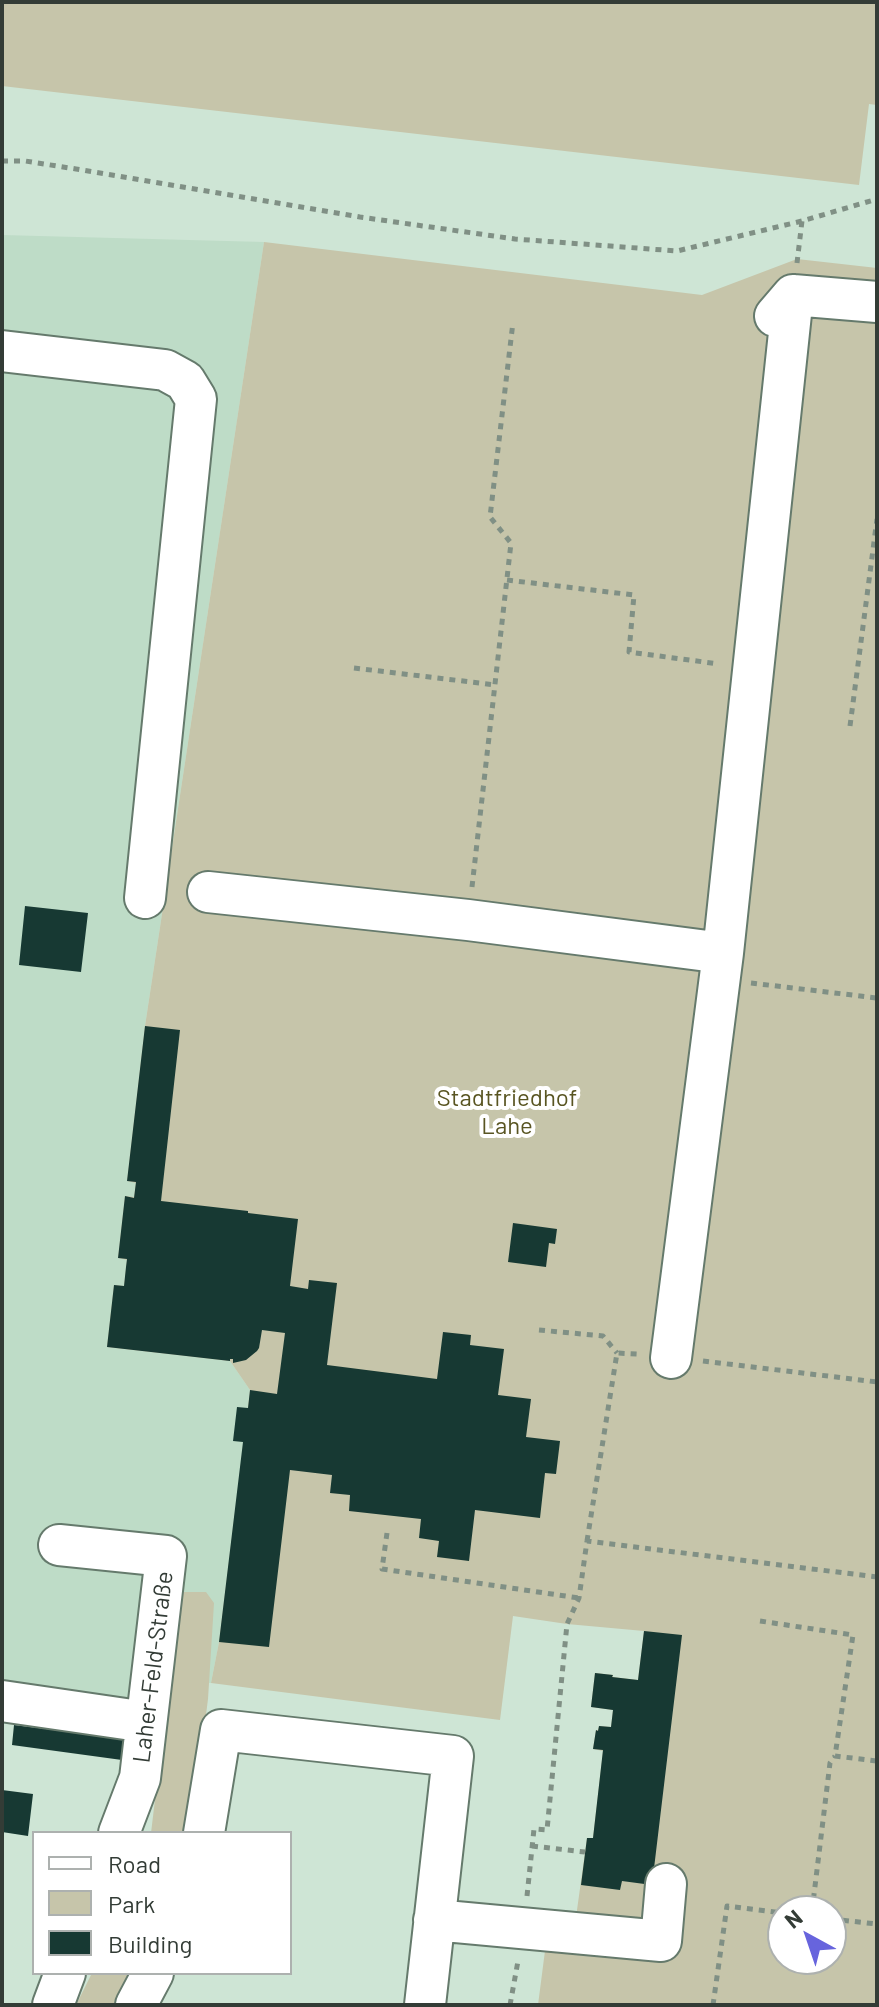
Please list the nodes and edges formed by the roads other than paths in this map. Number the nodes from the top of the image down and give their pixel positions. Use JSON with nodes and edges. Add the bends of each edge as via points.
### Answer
{"nodes":[{"id":1,"x":877,"y":302,"type":"edge"},
{"id":2,"x":2,"y":351,"type":"edge"},
{"id":3,"x":208,"y":892,"type":"dead end"},
{"id":4,"x":145,"y":898,"type":"dead end"},
{"id":5,"x":721,"y":966,"type":"junction"},
{"id":6,"x":671,"y":1358,"type":"road end"},
{"id":7,"x":59,"y":1545,"type":"dead end"},
{"id":8,"x":2,"y":1701,"type":"edge"},
{"id":9,"x":146,"y":1722,"type":"junction"},
{"id":10,"x":120,"y":1831,"type":"edge"},
{"id":11,"x":204,"y":1831,"type":"edge"},
{"id":12,"x":666,"y":1884,"type":"dead end"},
{"id":13,"x":434,"y":1920,"type":"junction"},
{"id":14,"x":64,"y":1975,"type":"edge"},
{"id":15,"x":152,"y":1975,"type":"edge"},
{"id":16,"x":53,"y":2005,"type":"edge"},
{"id":17,"x":136,"y":2005,"type":"edge"},
{"id":18,"x":425,"y":2005,"type":"edge"}],
"edges":[{"from":1,"to":5,"type":"street","via":[[781,308],[753,668]]},
{"from":2,"to":4,"type":"street","via":[[165,370],[185,381],[196,399]]},
{"from":3,"to":5,"type":"street","via":[[468,920]]},
{"from":5,"to":6,"type":"street"},
{"from":7,"to":9,"type":"street","name":"Laher-Feld-Straße","via":[[166,1556]]},
{"from":8,"to":9,"type":"street"},
{"from":9,"to":10,"type":"street","name":"Laher-Feld-Straße","via":[[140,1778]]},
{"from":11,"to":13,"type":"street","via":[[221,1730],[453,1756]]},
{"from":12,"to":13,"type":"street","via":[[661,1941]]},
{"from":13,"to":18,"type":"street"},
{"from":14,"to":16,"type":"street"},
{"from":15,"to":17,"type":"street"}]}
